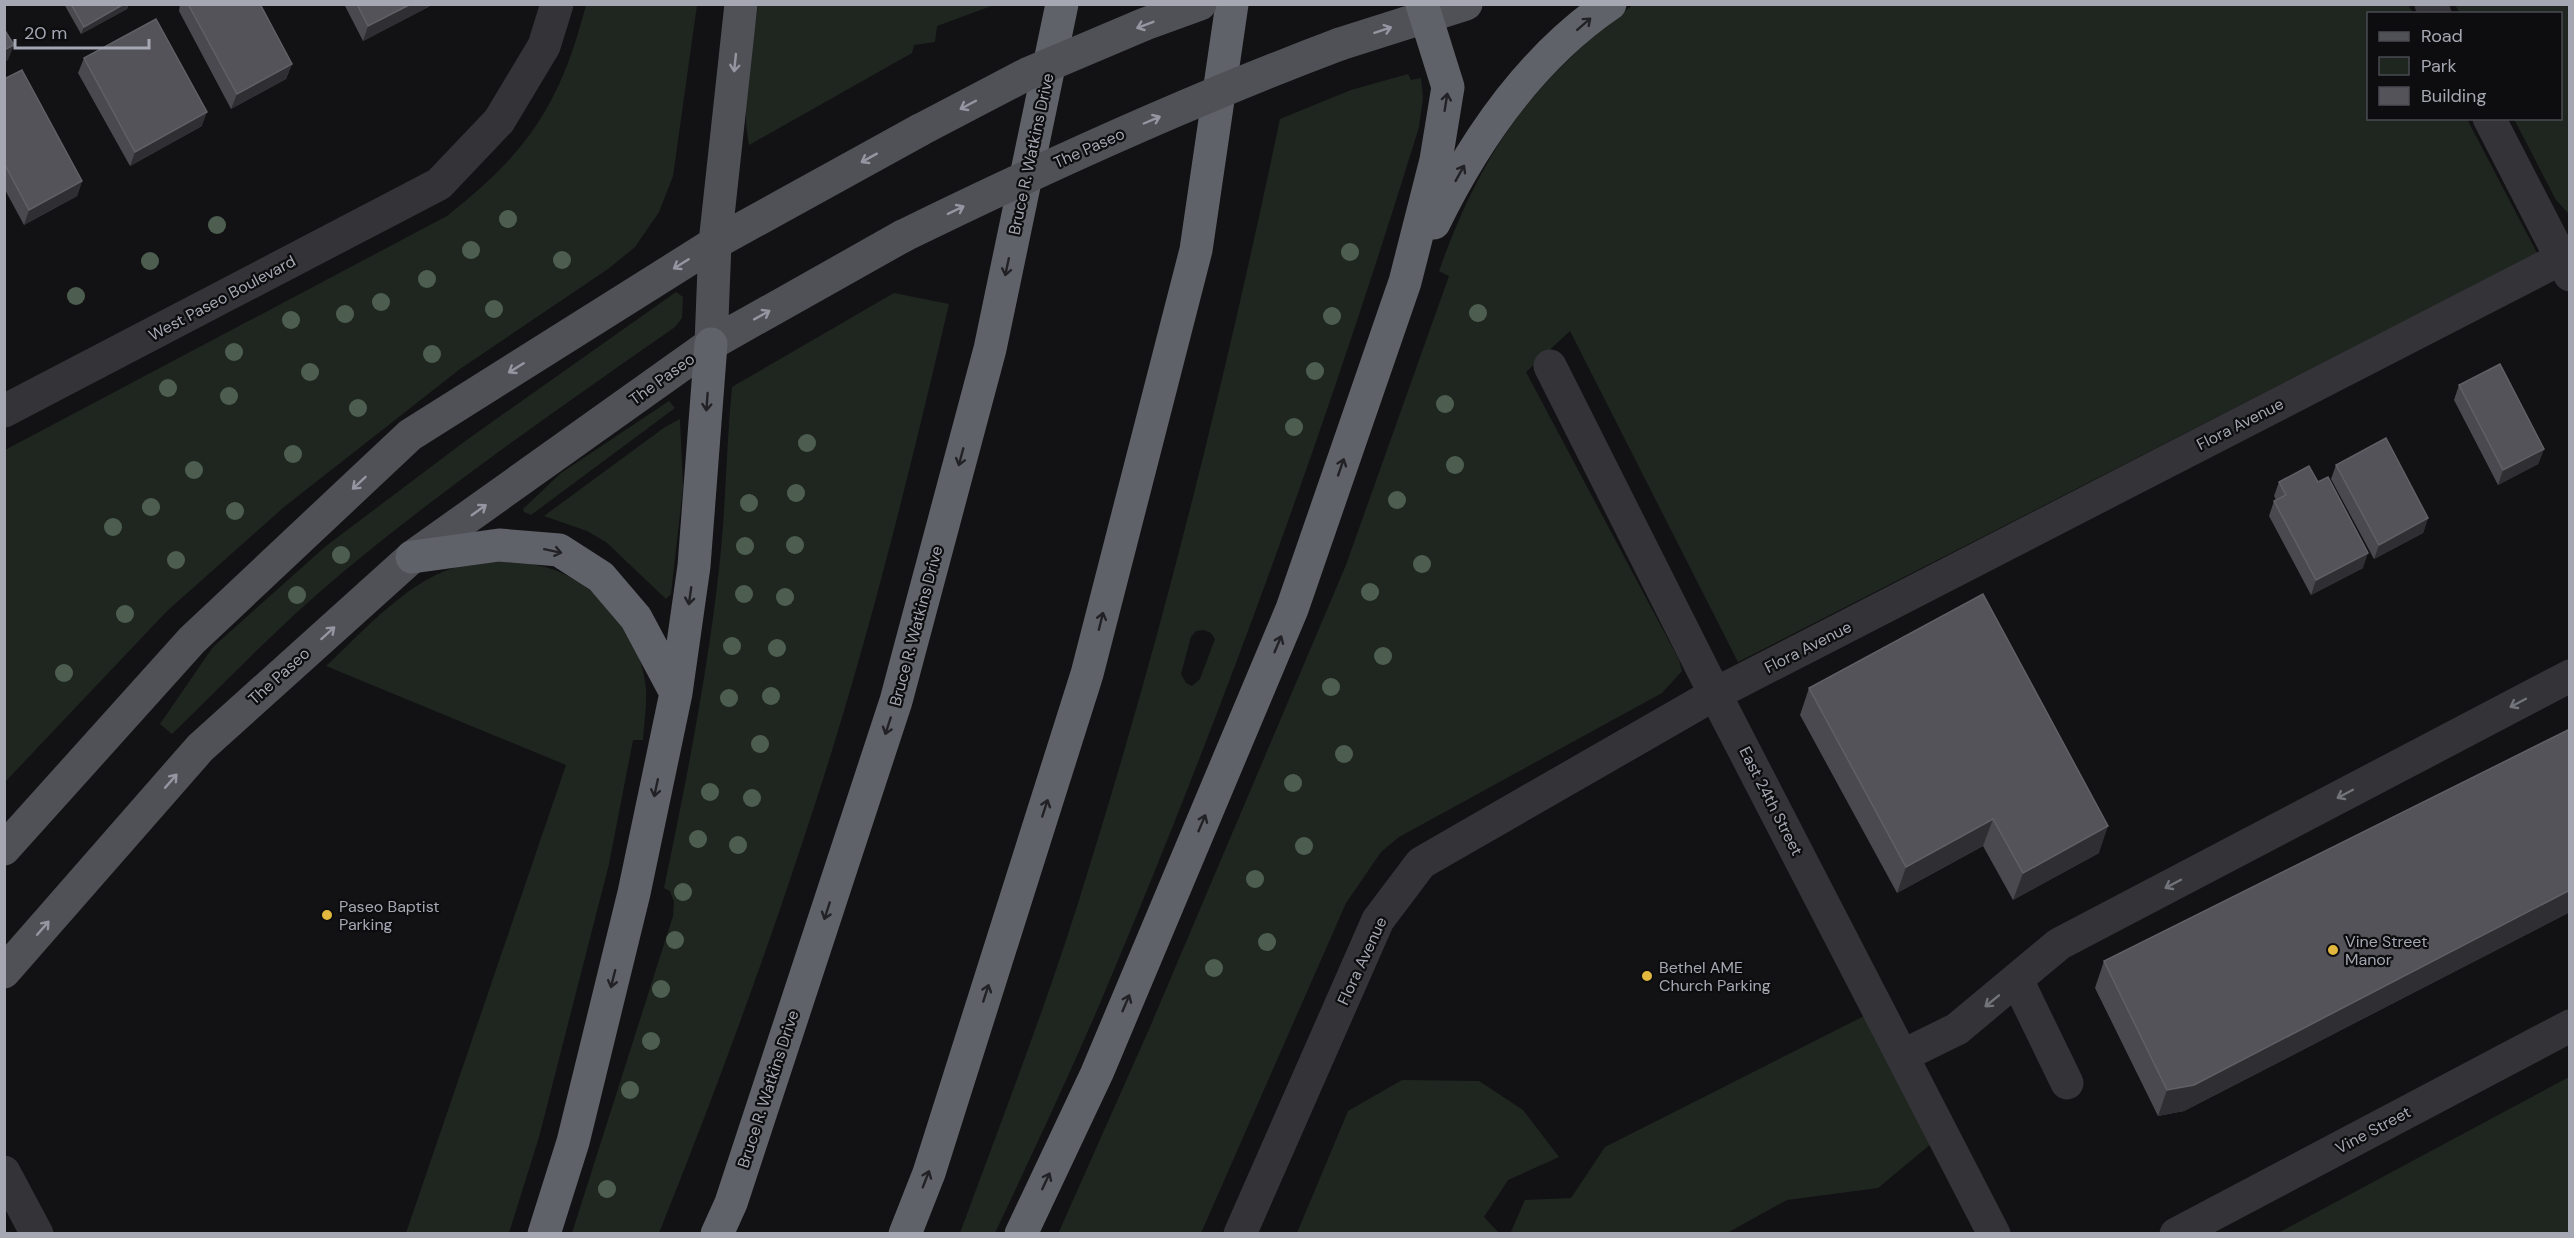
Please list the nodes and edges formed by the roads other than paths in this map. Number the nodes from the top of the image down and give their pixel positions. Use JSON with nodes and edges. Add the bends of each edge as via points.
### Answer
{"nodes":[{"id":1,"x":557,"y":4,"type":"edge"},
{"id":2,"x":741,"y":4,"type":"edge"},
{"id":3,"x":1062,"y":4,"type":"edge"},
{"id":4,"x":1200,"y":4,"type":"edge"},
{"id":5,"x":1232,"y":4,"type":"edge"},
{"id":6,"x":1466,"y":4,"type":"edge"},
{"id":7,"x":1610,"y":4,"type":"edge"},
{"id":8,"x":1424,"y":10,"type":"edge"},
{"id":9,"x":2490,"y":120,"type":"edge"},
{"id":10,"x":715,"y":243,"type":"junction"},
{"id":11,"x":2567,"y":263,"type":"edge"},
{"id":12,"x":1405,"y":282,"type":"junction"},
{"id":13,"x":711,"y":344,"type":"junction"},
{"id":14,"x":1550,"y":366,"type":"dead end"},
{"id":15,"x":4,"y":411,"type":"edge"},
{"id":16,"x":412,"y":557,"type":"junction"},
{"id":17,"x":2570,"y":675,"type":"edge"},
{"id":18,"x":676,"y":693,"type":"junction"},
{"id":19,"x":1715,"y":694,"type":"junction"},
{"id":20,"x":4,"y":849,"type":"edge"},
{"id":21,"x":4,"y":972,"type":"edge"},
{"id":22,"x":2017,"y":980,"type":"junction"},
{"id":23,"x":2570,"y":1026,"type":"edge"},
{"id":24,"x":1902,"y":1056,"type":"junction"},
{"id":25,"x":2067,"y":1083,"type":"dead end"},
{"id":26,"x":4,"y":1172,"type":"edge"},
{"id":27,"x":37,"y":1233,"type":"edge"},
{"id":28,"x":544,"y":1233,"type":"edge"},
{"id":29,"x":717,"y":1233,"type":"edge"},
{"id":30,"x":905,"y":1233,"type":"edge"},
{"id":31,"x":1020,"y":1233,"type":"edge"},
{"id":32,"x":1240,"y":1233,"type":"edge"},
{"id":33,"x":1994,"y":1233,"type":"edge"},
{"id":34,"x":2176,"y":1233,"type":"edge"}],
"edges":[{"from":1,"to":15,"type":"street","name":"West Paseo Boulevard","via":[[544,46],[499,121],[439,184]]},
{"from":2,"to":10,"type":"main road","one_way":true},
{"from":3,"to":29,"type":"highway","name":"Bruce R. Watkins Drive","one_way":true,"via":[[990,349],[896,701],[731,1203]]},
{"from":4,"to":10,"type":"main road","one_way":true,"bridge":true,"via":[[1027,74]]},
{"from":30,"to":5,"type":"highway","one_way":true,"via":[[928,1173],[1087,674],[1196,250]]},
{"from":6,"to":8,"type":"main road","name":"The Paseo"},
{"from":12,"to":7,"type":"highway","one_way":true,"via":[[1463,167],[1491,125],[1543,60]]},
{"from":12,"to":8,"type":"highway","one_way":true,"via":[[1437,160],[1448,87]]},
{"from":13,"to":8,"type":"main road","name":"The Paseo","one_way":true,"bridge":true,"via":[[903,236],[1008,184],[1248,79]]},
{"from":9,"to":11,"type":"street"},
{"from":10,"to":13,"type":"main road"},
{"from":10,"to":20,"type":"main road","one_way":true,"via":[[410,435],[192,640]]},
{"from":11,"to":19,"type":"street","name":"Flora Avenue"},
{"from":31,"to":12,"type":"highway","one_way":true,"via":[[1097,1073],[1293,609]]},
{"from":16,"to":13,"type":"main road","name":"The Paseo","one_way":true},
{"from":13,"to":18,"type":"highway","one_way":true,"via":[[694,566]]},
{"from":14,"to":19,"type":"street","name":"East 24th Street"},
{"from":16,"to":18,"type":"highway","one_way":true,"via":[[499,545],[559,550],[601,577],[636,618]]},
{"from":21,"to":16,"type":"main road","name":"The Paseo","one_way":true,"via":[[200,748]]},
{"from":17,"to":22,"type":"street","one_way":true,"via":[[2059,944]]},
{"from":18,"to":28,"type":"highway","one_way":true,"via":[[634,893],[573,1142]]},
{"from":19,"to":24,"type":"street","name":"East 24th Street"},
{"from":19,"to":32,"type":"street","name":"Flora Avenue","via":[[1421,863],[1378,920]]},
{"from":22,"to":24,"type":"street","one_way":true,"via":[[1957,1029]]},
{"from":22,"to":25,"type":"street"},
{"from":23,"to":34,"type":"street","name":"Vine Street"},
{"from":24,"to":33,"type":"street","name":"East 24th Street"},
{"from":26,"to":27,"type":"street"}]}
